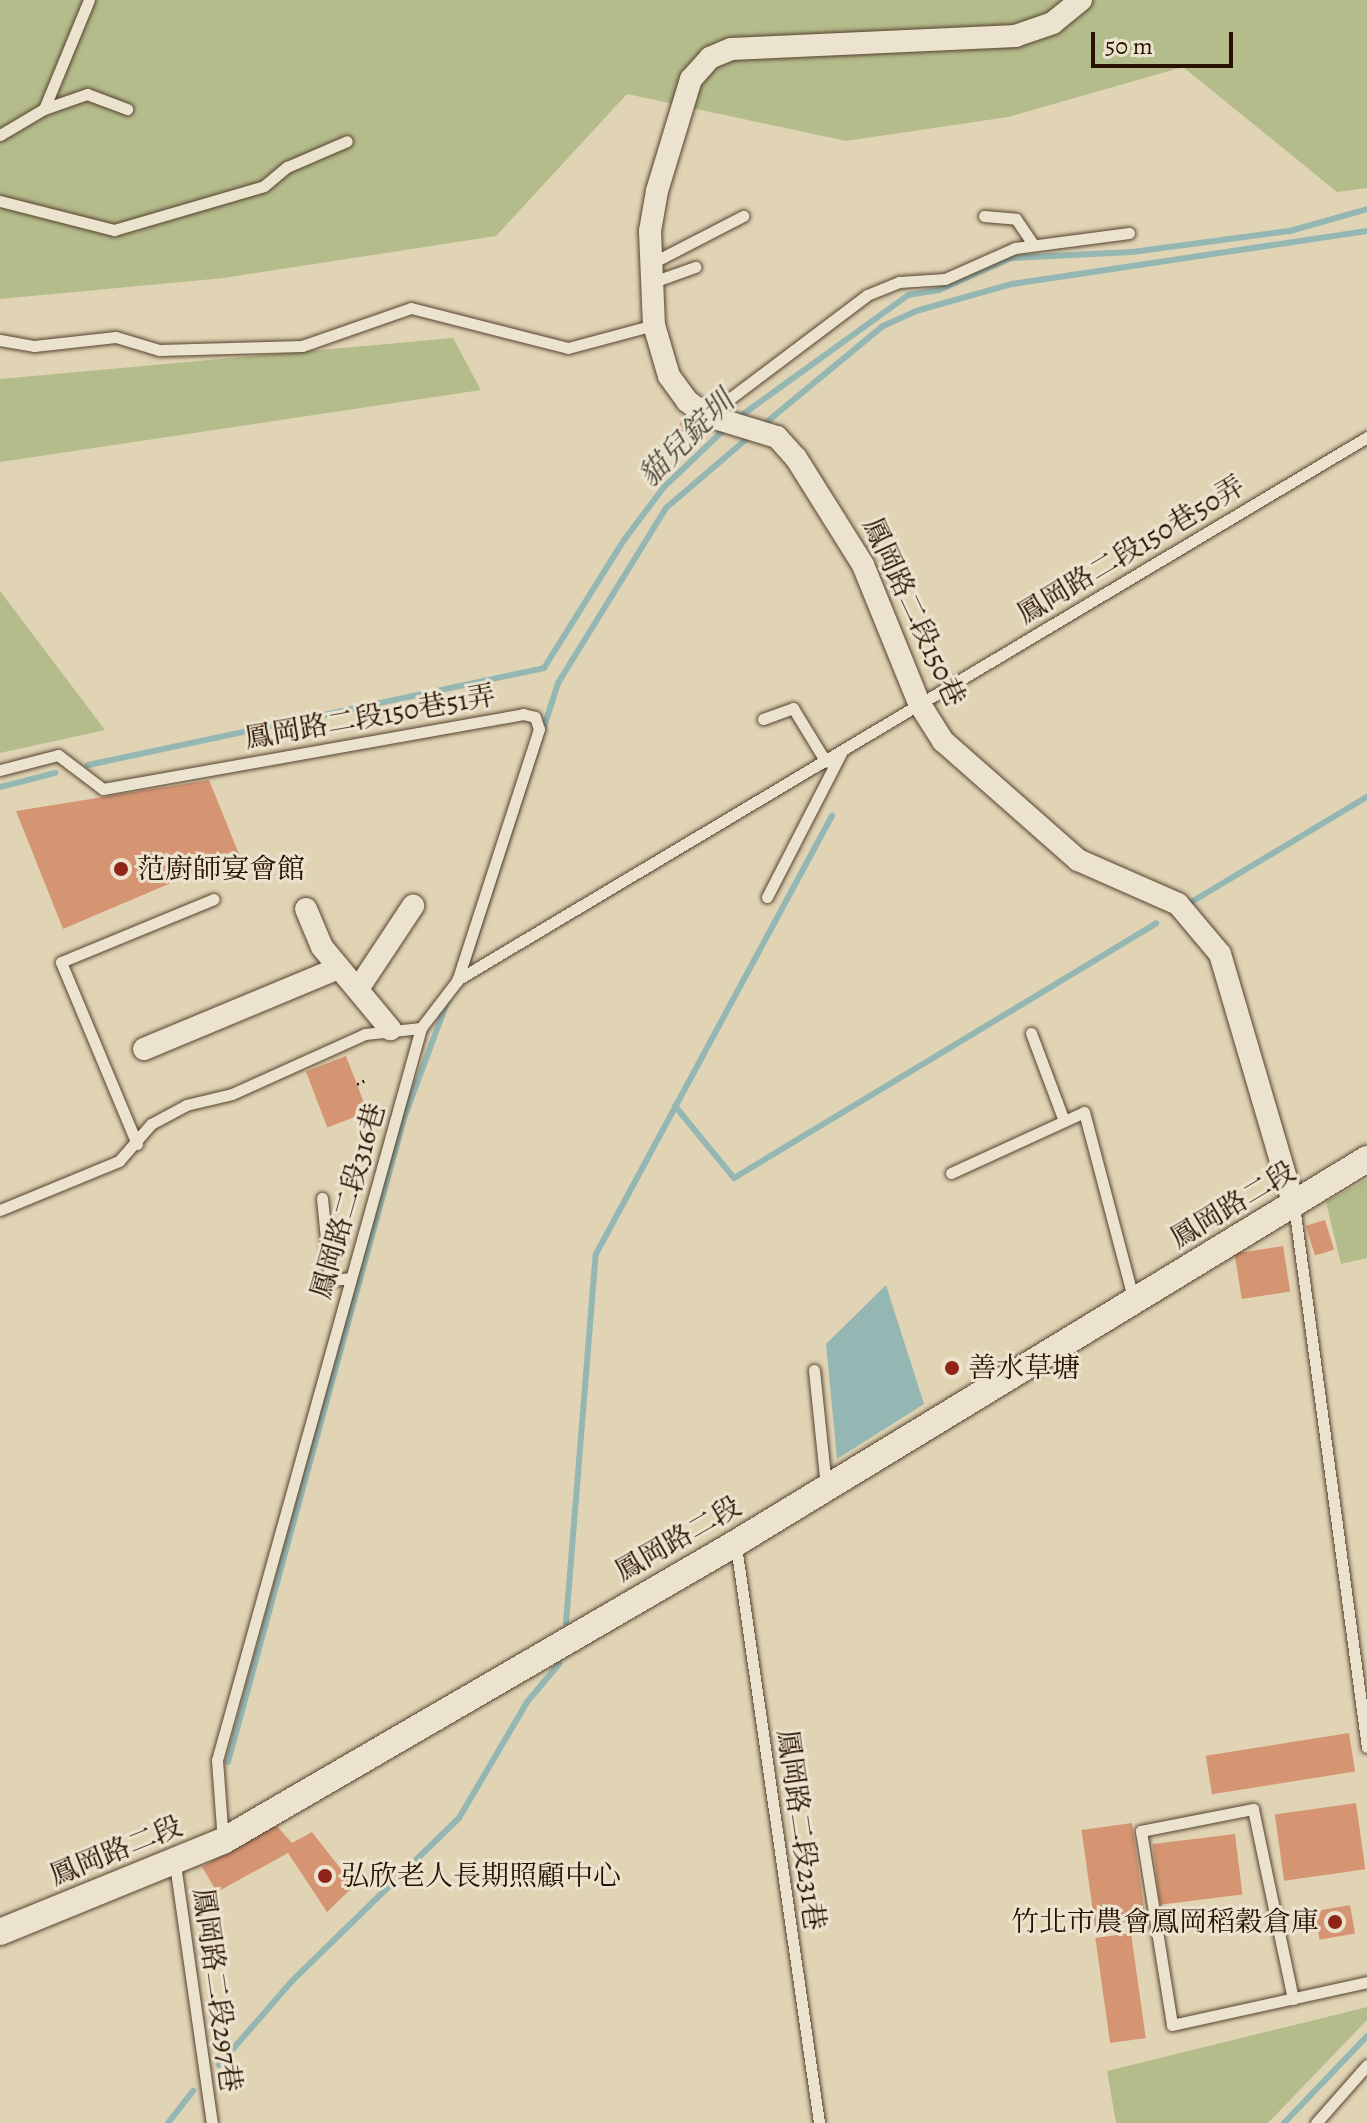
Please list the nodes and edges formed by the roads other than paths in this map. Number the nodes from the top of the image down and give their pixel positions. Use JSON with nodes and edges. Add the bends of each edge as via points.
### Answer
{"nodes":[{"id":1,"x":89,"y":0,"type":"edge"},
{"id":2,"x":1081,"y":0,"type":"edge"},
{"id":3,"x":44,"y":109,"type":"junction"},
{"id":4,"x":127,"y":109,"type":"dead end"},
{"id":5,"x":0,"y":135,"type":"edge"},
{"id":6,"x":347,"y":141,"type":"dead end"},
{"id":7,"x":0,"y":201,"type":"edge"},
{"id":8,"x":743,"y":216,"type":"dead end"},
{"id":9,"x":984,"y":216,"type":"dead end"},
{"id":10,"x":1129,"y":233,"type":"dead end"},
{"id":11,"x":1033,"y":244,"type":"junction"},
{"id":12,"x":695,"y":267,"type":"dead end"},
{"id":13,"x":651,"y":273,"type":"junction"},
{"id":14,"x":654,"y":325,"type":"junction"},
{"id":15,"x":0,"y":340,"type":"edge"},
{"id":16,"x":717,"y":418,"type":"junction"},
{"id":17,"x":1367,"y":437,"type":"edge"},
{"id":18,"x":919,"y":703,"type":"junction"},
{"id":19,"x":763,"y":719,"type":"dead end"},
{"id":20,"x":842,"y":751,"type":"junction"},
{"id":21,"x":826,"y":762,"type":"junction"},
{"id":22,"x":0,"y":770,"type":"edge"},
{"id":23,"x":767,"y":897,"type":"dead end"},
{"id":24,"x":214,"y":899,"type":"dead end"},
{"id":25,"x":413,"y":906,"type":"dead end"},
{"id":26,"x":306,"y":909,"type":"dead end"},
{"id":27,"x":339,"y":968,"type":"junction"},
{"id":28,"x":457,"y":981,"type":"junction"},
{"id":29,"x":358,"y":989,"type":"junction"},
{"id":30,"x":421,"y":1028,"type":"junction"},
{"id":31,"x":390,"y":1029,"type":"junction"},
{"id":32,"x":1031,"y":1033,"type":"dead end"},
{"id":33,"x":144,"y":1049,"type":"dead end"},
{"id":34,"x":1064,"y":1121,"type":"junction"},
{"id":35,"x":137,"y":1144,"type":"junction"},
{"id":36,"x":1367,"y":1159,"type":"edge"},
{"id":37,"x":951,"y":1173,"type":"dead end"},
{"id":38,"x":322,"y":1198,"type":"dead end"},
{"id":39,"x":1294,"y":1206,"type":"junction"},
{"id":40,"x":0,"y":1210,"type":"edge"},
{"id":41,"x":351,"y":1278,"type":"junction"},
{"id":42,"x":1135,"y":1302,"type":"junction"},
{"id":43,"x":814,"y":1370,"type":"dead end"},
{"id":44,"x":826,"y":1488,"type":"junction"},
{"id":45,"x":736,"y":1543,"type":"junction"},
{"id":46,"x":1367,"y":1747,"type":"edge"},
{"id":47,"x":223,"y":1841,"type":"junction"},
{"id":48,"x":175,"y":1864,"type":"junction"},
{"id":49,"x":0,"y":1932,"type":"edge"},
{"id":50,"x":1367,"y":1982,"type":"edge"},
{"id":51,"x":1293,"y":1999,"type":"junction"},
{"id":52,"x":1367,"y":2065,"type":"edge"},
{"id":53,"x":212,"y":2123,"type":"edge"},
{"id":54,"x":819,"y":2123,"type":"edge"},
{"id":55,"x":1316,"y":2123,"type":"edge"}],
"edges":[{"from":1,"to":3,"type":"lane"},
{"from":2,"to":13,"type":"street","via":[[1053,23],[1016,36],[731,49],[710,58],[691,79],[657,191]]},
{"from":3,"to":4,"type":"lane","via":[[87,94]]},
{"from":3,"to":5,"type":"lane"},
{"from":6,"to":7,"type":"lane","via":[[287,167],[264,186],[114,230]]},
{"from":8,"to":13,"type":"lane"},
{"from":9,"to":11,"type":"lane","via":[[1016,219]]},
{"from":10,"to":11,"type":"lane"},
{"from":11,"to":16,"type":"lane","via":[[945,279],[899,282],[867,295]]},
{"from":12,"to":13,"type":"lane"},
{"from":13,"to":14,"type":"street"},
{"from":14,"to":15,"type":"lane","via":[[568,348],[411,308],[302,346],[159,350],[116,337],[34,346]]},
{"from":14,"to":16,"type":"street","via":[[669,376]]},
{"from":16,"to":18,"type":"street","name":"鳳岡路二段150巷","via":[[777,437],[863,565]]},
{"from":17,"to":18,"type":"lane","name":"鳳岡路二段150巷50弄"},
{"from":18,"to":20,"type":"lane","name":"鳳岡路二段150巷51弄"},
{"from":18,"to":39,"type":"street","name":"鳳岡路二段150巷","via":[[943,741],[1029,825],[1078,860],[1178,904],[1220,954]]},
{"from":19,"to":21,"type":"lane","via":[[793,708]]},
{"from":20,"to":21,"type":"lane","name":"鳳岡路二段150巷51弄"},
{"from":20,"to":23,"type":"lane"},
{"from":21,"to":28,"type":"lane","name":"鳳岡路二段150巷51弄"},
{"from":22,"to":28,"type":"lane","name":"鳳岡路二段150巷51弄","via":[[58,755],[103,789],[535,717],[539,729]]},
{"from":24,"to":35,"type":"lane","via":[[61,962]]},
{"from":25,"to":29,"type":"street"},
{"from":26,"to":27,"type":"street"},
{"from":27,"to":29,"type":"street"},
{"from":27,"to":33,"type":"street"},
{"from":28,"to":30,"type":"lane","name":"鳳岡路二段150巷51弄"},
{"from":29,"to":31,"type":"street"},
{"from":30,"to":31,"type":"lane"},
{"from":30,"to":41,"type":"lane","name":"鳳岡路二段316巷"},
{"from":31,"to":35,"type":"lane","via":[[186,1105],[151,1124]]},
{"from":32,"to":34,"type":"lane"},
{"from":34,"to":37,"type":"lane"},
{"from":34,"to":42,"type":"lane","via":[[1084,1112]]},
{"from":35,"to":40,"type":"lane","via":[[119,1161]]},
{"from":36,"to":39,"type":"street","name":"鳳岡路二段"},
{"from":38,"to":41,"type":"lane","via":[[330,1280]]},
{"from":39,"to":42,"type":"street","name":"鳳岡路二段"},
{"from":39,"to":46,"type":"lane"},
{"from":41,"to":47,"type":"lane","name":"鳳岡路二段316巷","via":[[217,1760]]},
{"from":42,"to":44,"type":"street","name":"鳳岡路二段"},
{"from":43,"to":44,"type":"lane"},
{"from":44,"to":45,"type":"street","name":"鳳岡路二段"},
{"from":45,"to":47,"type":"street","name":"鳳岡路二段"},
{"from":45,"to":54,"type":"lane","name":"鳳岡路二段231巷"},
{"from":47,"to":48,"type":"street","name":"鳳岡路二段"},
{"from":48,"to":49,"type":"street","name":"鳳岡路二段"},
{"from":48,"to":53,"type":"lane","name":"鳳岡路二段297巷"},
{"from":50,"to":51,"type":"lane"},
{"from":51,"to":51,"type":"lane","via":[[1172,2025],[1141,1831],[1253,1809]]},
{"from":52,"to":55,"type":"lane"}]}
